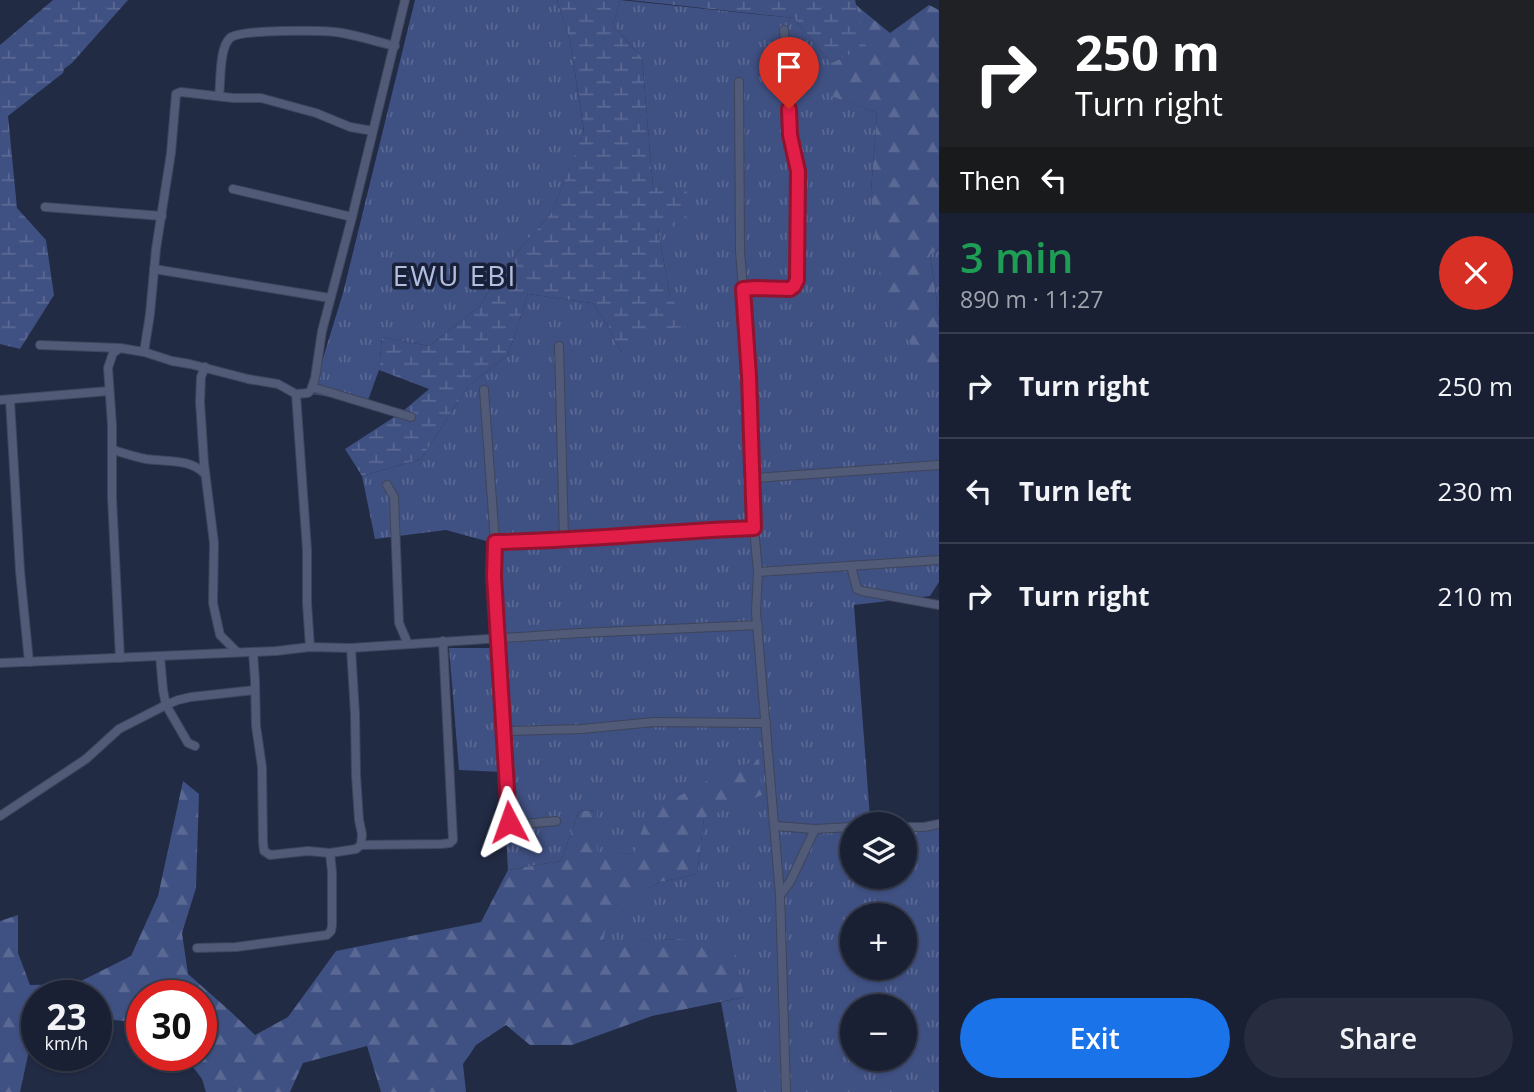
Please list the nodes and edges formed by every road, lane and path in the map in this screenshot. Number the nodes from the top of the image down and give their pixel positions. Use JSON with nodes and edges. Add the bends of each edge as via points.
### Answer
{"nodes":[{"id":1,"x":405,"y":0,"type":"edge"},
{"id":2,"x":784,"y":30,"type":"dead end"},
{"id":3,"x":395,"y":46,"type":"junction"},
{"id":4,"x":739,"y":82,"type":"dead end"},
{"id":5,"x":219,"y":96,"type":"junction"},
{"id":6,"x":373,"y":131,"type":"junction"},
{"id":7,"x":233,"y":189,"type":"dead end"},
{"id":8,"x":45,"y":207,"type":"dead end"},
{"id":9,"x":162,"y":216,"type":"junction"},
{"id":10,"x":352,"y":217,"type":"junction"},
{"id":11,"x":154,"y":269,"type":"junction"},
{"id":12,"x":743,"y":289,"type":"junction"},
{"id":13,"x":330,"y":298,"type":"junction"},
{"id":14,"x":40,"y":345,"type":"dead end"},
{"id":15,"x":559,"y":346,"type":"dead end"},
{"id":16,"x":120,"y":348,"type":"junction"},
{"id":17,"x":144,"y":352,"type":"junction"},
{"id":18,"x":205,"y":367,"type":"junction"},
{"id":19,"x":312,"y":387,"type":"junction"},
{"id":20,"x":484,"y":390,"type":"dead end"},
{"id":21,"x":109,"y":391,"type":"junction"},
{"id":22,"x":296,"y":394,"type":"junction"},
{"id":23,"x":10,"y":400,"type":"junction"},
{"id":24,"x":0,"y":401,"type":"edge"},
{"id":25,"x":411,"y":417,"type":"dead end"},
{"id":26,"x":113,"y":450,"type":"junction"},
{"id":27,"x":939,"y":465,"type":"edge"},
{"id":28,"x":206,"y":477,"type":"junction"},
{"id":29,"x":754,"y":478,"type":"junction"},
{"id":30,"x":387,"y":485,"type":"dead end"},
{"id":31,"x":754,"y":528,"type":"junction"},
{"id":32,"x":564,"y":540,"type":"junction"},
{"id":33,"x":495,"y":542,"type":"junction"},
{"id":34,"x":939,"y":560,"type":"edge"},
{"id":35,"x":851,"y":566,"type":"junction"},
{"id":36,"x":758,"y":572,"type":"junction"},
{"id":37,"x":939,"y":605,"type":"edge"},
{"id":38,"x":758,"y":625,"type":"junction"},
{"id":39,"x":220,"y":635,"type":"junction"},
{"id":40,"x":498,"y":638,"type":"junction"},
{"id":41,"x":443,"y":641,"type":"junction"},
{"id":42,"x":408,"y":644,"type":"junction"},
{"id":43,"x":310,"y":648,"type":"junction"},
{"id":44,"x":351,"y":648,"type":"junction"},
{"id":45,"x":216,"y":652,"type":"junction"},
{"id":46,"x":237,"y":652,"type":"junction"},
{"id":47,"x":253,"y":652,"type":"junction"},
{"id":48,"x":160,"y":656,"type":"junction"},
{"id":49,"x":120,"y":658,"type":"junction"},
{"id":50,"x":29,"y":662,"type":"junction"},
{"id":51,"x":0,"y":663,"type":"edge"},
{"id":52,"x":255,"y":690,"type":"junction"},
{"id":53,"x":166,"y":705,"type":"junction"},
{"id":54,"x":766,"y":723,"type":"junction"},
{"id":55,"x":504,"y":731,"type":"junction"},
{"id":56,"x":195,"y":746,"type":"dead end"},
{"id":57,"x":0,"y":816,"type":"edge"},
{"id":58,"x":556,"y":821,"type":"dead end"},
{"id":59,"x":939,"y":824,"type":"edge"},
{"id":60,"x":775,"y":826,"type":"junction"},
{"id":61,"x":917,"y":827,"type":"edge"},
{"id":62,"x":840,"y":828,"type":"edge"},
{"id":63,"x":816,"y":829,"type":"junction"},
{"id":64,"x":361,"y":845,"type":"junction"},
{"id":65,"x":346,"y":851,"type":"junction"},
{"id":66,"x":330,"y":853,"type":"junction"},
{"id":67,"x":332,"y":872,"type":"junction"},
{"id":68,"x":779,"y":874,"type":"junction"},
{"id":69,"x":793,"y":874,"type":"junction"},
{"id":70,"x":780,"y":895,"type":"junction"},
{"id":71,"x":197,"y":948,"type":"dead end"},
{"id":72,"x":786,"y":1092,"type":"edge"}],
"edges":[{"from":1,"to":3,"type":"street"},
{"from":2,"to":12,"type":"street","via":[[790,135],[798,171],[797,280],[790,289]]},
{"from":3,"to":5,"type":"street","via":[[341,33],[239,34],[228,40],[222,52]]},
{"from":3,"to":6,"type":"street"},
{"from":4,"to":12,"type":"street"},
{"from":5,"to":6,"type":"street","via":[[261,98]]},
{"from":5,"to":9,"type":"street","via":[[176,94]]},
{"from":6,"to":10,"type":"street"},
{"from":7,"to":10,"type":"street"},
{"from":8,"to":9,"type":"street"},
{"from":9,"to":11,"type":"street"},
{"from":10,"to":13,"type":"street"},
{"from":11,"to":13,"type":"street"},
{"from":11,"to":17,"type":"street"},
{"from":12,"to":29,"type":"street"},
{"from":13,"to":19,"type":"street"},
{"from":14,"to":16,"type":"street"},
{"from":15,"to":32,"type":"street"},
{"from":16,"to":17,"type":"street"},
{"from":16,"to":21,"type":"street","via":[[110,360]]},
{"from":17,"to":18,"type":"street"},
{"from":18,"to":22,"type":"street","via":[[278,384]]},
{"from":18,"to":28,"type":"street","via":[[200,402]]},
{"from":19,"to":22,"type":"street"},
{"from":19,"to":25,"type":"street"},
{"from":20,"to":33,"type":"street"},
{"from":21,"to":23,"type":"street"},
{"from":21,"to":26,"type":"street"},
{"from":22,"to":43,"type":"street"},
{"from":23,"to":24,"type":"street"},
{"from":23,"to":50,"type":"street"},
{"from":26,"to":28,"type":"street","via":[[198,467]]},
{"from":26,"to":49,"type":"street"},
{"from":27,"to":29,"type":"street"},
{"from":28,"to":39,"type":"street","via":[[214,543],[213,603]]},
{"from":29,"to":31,"type":"street"},
{"from":30,"to":42,"type":"street","via":[[394,497],[399,623]]},
{"from":31,"to":32,"type":"street"},
{"from":31,"to":36,"type":"street"},
{"from":32,"to":33,"type":"street"},
{"from":33,"to":40,"type":"street"},
{"from":34,"to":35,"type":"street"},
{"from":35,"to":36,"type":"street"},
{"from":35,"to":37,"type":"street","via":[[862,592]]},
{"from":36,"to":38,"type":"street"},
{"from":38,"to":40,"type":"street"},
{"from":38,"to":54,"type":"street"},
{"from":39,"to":45,"type":"street"},
{"from":39,"to":46,"type":"street"},
{"from":40,"to":41,"type":"street"},
{"from":40,"to":55,"type":"street"},
{"from":41,"to":42,"type":"street"},
{"from":41,"to":64,"type":"street","via":[[453,840]]},
{"from":42,"to":44,"type":"street"},
{"from":43,"to":44,"type":"street"},
{"from":43,"to":47,"type":"street"},
{"from":44,"to":64,"type":"street"},
{"from":45,"to":46,"type":"street"},
{"from":45,"to":48,"type":"street"},
{"from":46,"to":47,"type":"street"},
{"from":47,"to":52,"type":"street"},
{"from":48,"to":49,"type":"street"},
{"from":48,"to":53,"type":"street"},
{"from":49,"to":50,"type":"street"},
{"from":50,"to":51,"type":"street"},
{"from":52,"to":53,"type":"street","via":[[191,697]]},
{"from":52,"to":66,"type":"street","via":[[264,851],[270,855],[308,850]]},
{"from":53,"to":56,"type":"street","via":[[188,743]]},
{"from":53,"to":57,"type":"street","via":[[119,729],[86,759]]},
{"from":54,"to":55,"type":"street","via":[[654,722]]},
{"from":54,"to":60,"type":"street"},
{"from":55,"to":58,"type":"street","via":[[509,822]]},
{"from":59,"to":61,"type":"street"},
{"from":60,"to":63,"type":"street"},
{"from":60,"to":68,"type":"street"},
{"from":62,"to":63,"type":"street"},
{"from":63,"to":69,"type":"street"},
{"from":64,"to":65,"type":"street"},
{"from":65,"to":66,"type":"street"},
{"from":65,"to":67,"type":"street"},
{"from":66,"to":67,"type":"street"},
{"from":67,"to":71,"type":"street","via":[[332,925],[327,935]]},
{"from":68,"to":69,"type":"street"},
{"from":68,"to":70,"type":"street"},
{"from":69,"to":70,"type":"street"},
{"from":70,"to":72,"type":"street"}]}
